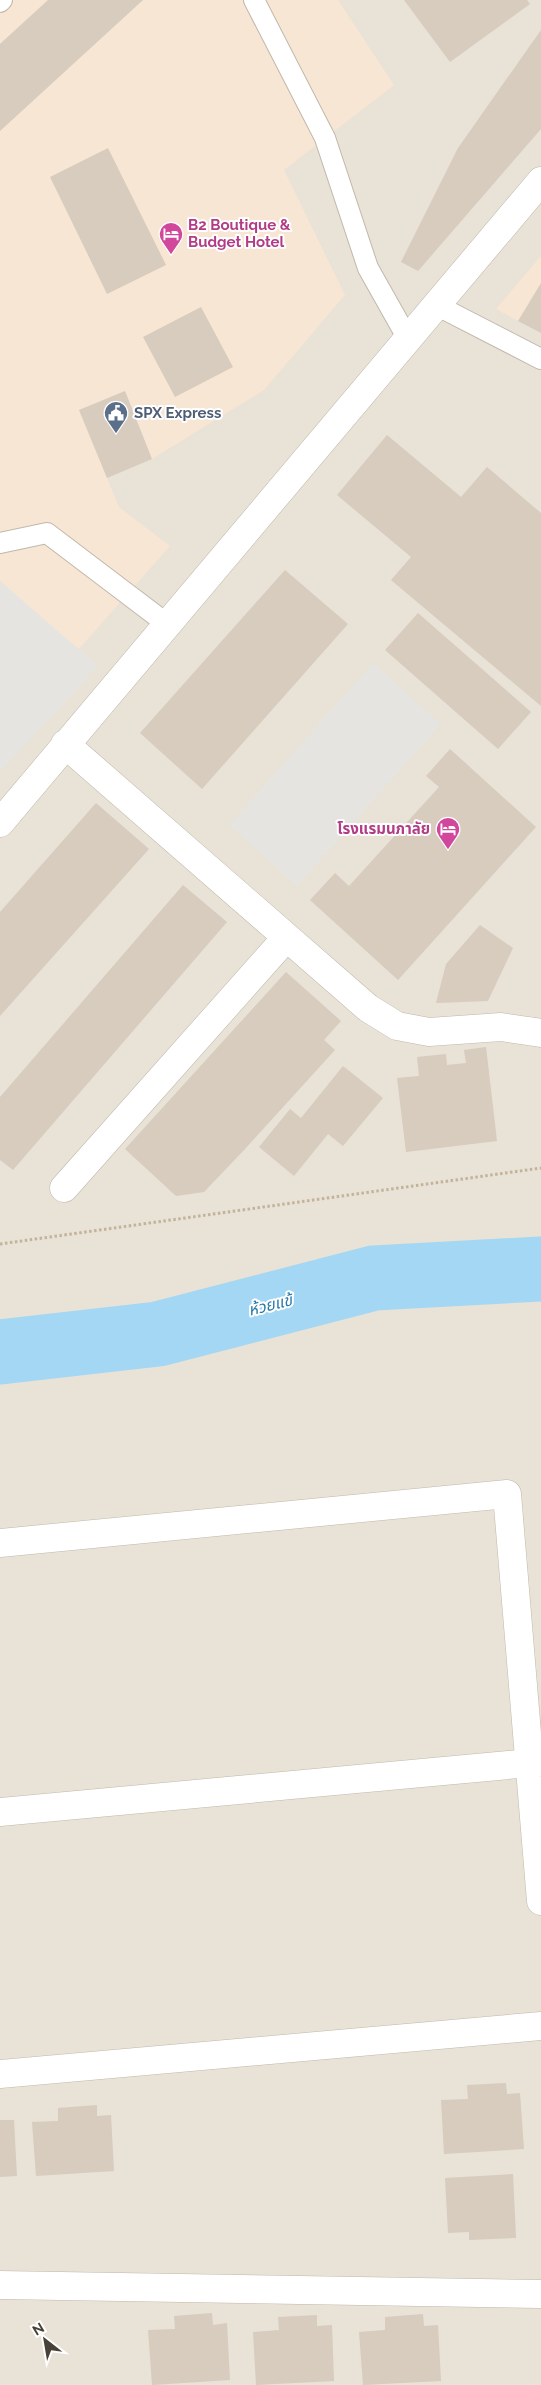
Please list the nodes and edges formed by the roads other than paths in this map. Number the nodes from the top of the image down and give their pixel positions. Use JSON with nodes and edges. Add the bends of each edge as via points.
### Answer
{"nodes":[{"id":1,"x":254,"y":0,"type":"edge"},
{"id":2,"x":541,"y":182,"type":"edge"},
{"id":3,"x":436,"y":305,"type":"junction"},
{"id":4,"x":408,"y":339,"type":"junction"},
{"id":5,"x":541,"y":359,"type":"edge"},
{"id":6,"x":0,"y":543,"type":"edge"},
{"id":7,"x":167,"y":624,"type":"junction"},
{"id":8,"x":65,"y":744,"type":"junction"},
{"id":9,"x":0,"y":823,"type":"edge"},
{"id":10,"x":286,"y":938,"type":"junction"},
{"id":11,"x":541,"y":1033,"type":"edge"},
{"id":12,"x":64,"y":1188,"type":"dead end"},
{"id":13,"x":0,"y":1543,"type":"edge"},
{"id":14,"x":535,"y":1763,"type":"edge"},
{"id":15,"x":0,"y":1812,"type":"edge"},
{"id":16,"x":541,"y":1901,"type":"edge"},
{"id":17,"x":541,"y":2026,"type":"edge"},
{"id":18,"x":0,"y":2074,"type":"edge"},
{"id":19,"x":0,"y":2285,"type":"edge"},
{"id":20,"x":541,"y":2294,"type":"edge"}],
"edges":[{"from":1,"to":4,"type":"lane","via":[[325,138],[368,268]]},
{"from":2,"to":3,"type":"street"},
{"from":3,"to":4,"type":"street"},
{"from":3,"to":5,"type":"lane"},
{"from":4,"to":7,"type":"street"},
{"from":6,"to":7,"type":"lane","via":[[46,533]]},
{"from":7,"to":8,"type":"street"},
{"from":8,"to":9,"type":"street"},
{"from":8,"to":10,"type":"street"},
{"from":10,"to":11,"type":"street","via":[[368,1008],[397,1026],[429,1032],[501,1027]]},
{"from":10,"to":12,"type":"street"},
{"from":13,"to":14,"type":"street","via":[[507,1494]]},
{"from":14,"to":15,"type":"street"},
{"from":14,"to":16,"type":"street"},
{"from":17,"to":18,"type":"street"},
{"from":19,"to":20,"type":"street"}]}
